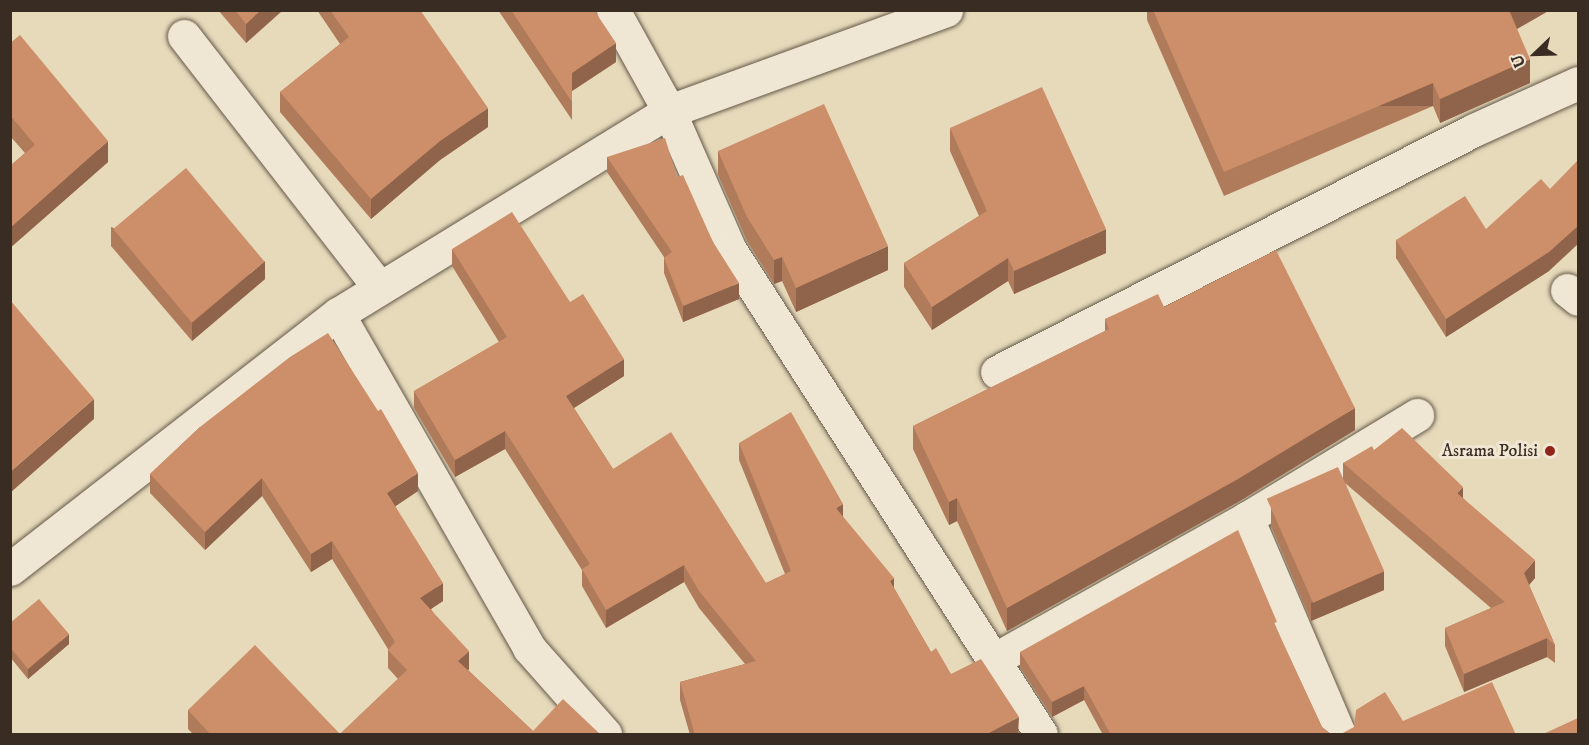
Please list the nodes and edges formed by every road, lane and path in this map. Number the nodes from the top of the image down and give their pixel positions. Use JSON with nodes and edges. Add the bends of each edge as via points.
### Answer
{"nodes":[{"id":1,"x":612,"y":10,"type":"edge"},
{"id":2,"x":945,"y":10,"type":"edge"},
{"id":3,"x":184,"y":36,"type":"dead end"},
{"id":4,"x":1578,"y":83,"type":"edge"},
{"id":5,"x":669,"y":111,"type":"junction"},
{"id":6,"x":378,"y":286,"type":"junction"},
{"id":7,"x":338,"y":314,"type":"junction"},
{"id":8,"x":997,"y":372,"type":"dead end"},
{"id":9,"x":1417,"y":415,"type":"dead end"},
{"id":10,"x":1247,"y":518,"type":"junction"},
{"id":11,"x":10,"y":568,"type":"edge"},
{"id":12,"x":995,"y":659,"type":"junction"},
{"id":13,"x":605,"y":735,"type":"edge"},
{"id":14,"x":1041,"y":735,"type":"edge"},
{"id":15,"x":1340,"y":735,"type":"edge"}],
"edges":[{"from":1,"to":5,"type":"street"},
{"from":2,"to":5,"type":"street"},
{"from":3,"to":6,"type":"street"},
{"from":4,"to":8,"type":"street","via":[[1474,130]]},
{"from":5,"to":6,"type":"street"},
{"from":5,"to":12,"type":"street","via":[[730,250]]},
{"from":6,"to":7,"type":"street"},
{"from":7,"to":11,"type":"street"},
{"from":7,"to":13,"type":"street","via":[[529,648]]},
{"from":9,"to":10,"type":"street"},
{"from":10,"to":12,"type":"street"},
{"from":10,"to":15,"type":"street"},
{"from":12,"to":14,"type":"street"}]}
